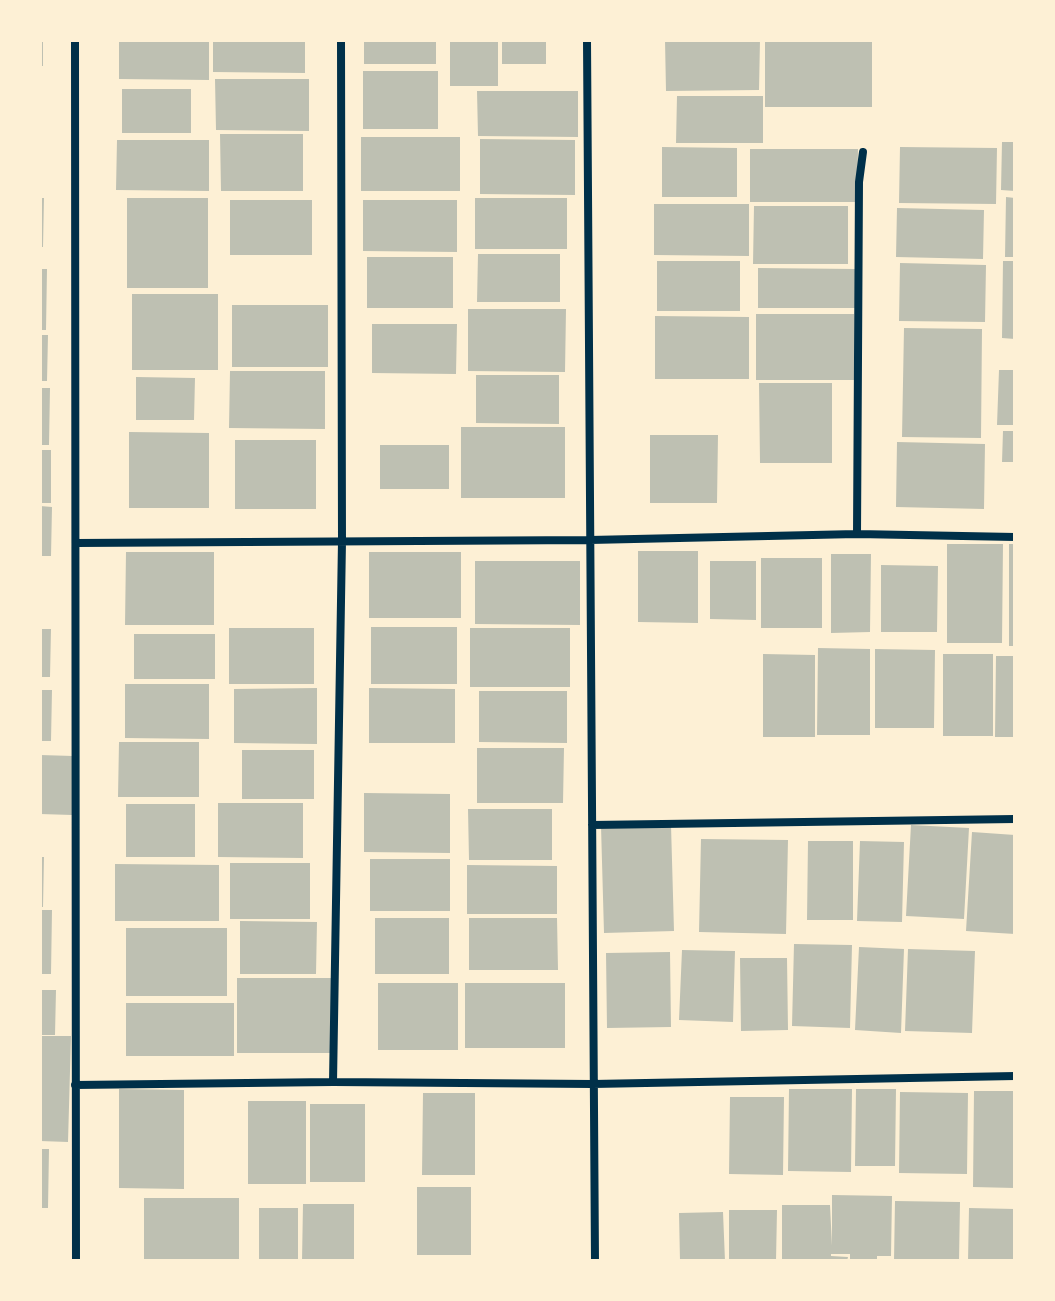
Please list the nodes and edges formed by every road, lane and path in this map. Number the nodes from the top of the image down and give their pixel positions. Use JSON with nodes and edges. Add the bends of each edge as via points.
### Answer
{"nodes":[{"id":1,"x":75,"y":40,"type":"edge"},
{"id":2,"x":341,"y":40,"type":"edge"},
{"id":3,"x":587,"y":40,"type":"edge"},
{"id":4,"x":863,"y":152,"type":"dead end"},
{"id":5,"x":857,"y":534,"type":"junction"},
{"id":6,"x":1015,"y":537,"type":"edge"},
{"id":7,"x":590,"y":540,"type":"junction"},
{"id":8,"x":342,"y":541,"type":"junction"},
{"id":9,"x":76,"y":543,"type":"junction"},
{"id":10,"x":1015,"y":819,"type":"edge"},
{"id":11,"x":592,"y":825,"type":"junction"},
{"id":12,"x":1015,"y":1076,"type":"edge"},
{"id":13,"x":333,"y":1082,"type":"junction"},
{"id":14,"x":593,"y":1084,"type":"junction"},
{"id":15,"x":75,"y":1085,"type":"junction"},
{"id":16,"x":76,"y":1261,"type":"edge"},
{"id":17,"x":595,"y":1261,"type":"edge"}],
"edges":[{"from":1,"to":9,"type":"street"},
{"from":2,"to":8,"type":"street"},
{"from":3,"to":7,"type":"street"},
{"from":4,"to":5,"type":"street"},
{"from":5,"to":6,"type":"street"},
{"from":5,"to":7,"type":"street"},
{"from":7,"to":8,"type":"street"},
{"from":7,"to":11,"type":"street"},
{"from":8,"to":9,"type":"street"},
{"from":8,"to":13,"type":"street"},
{"from":9,"to":15,"type":"street"},
{"from":10,"to":11,"type":"street"},
{"from":11,"to":14,"type":"street"},
{"from":12,"to":14,"type":"street"},
{"from":13,"to":14,"type":"street"},
{"from":13,"to":15,"type":"street"},
{"from":14,"to":17,"type":"street"},
{"from":15,"to":16,"type":"street"}]}
